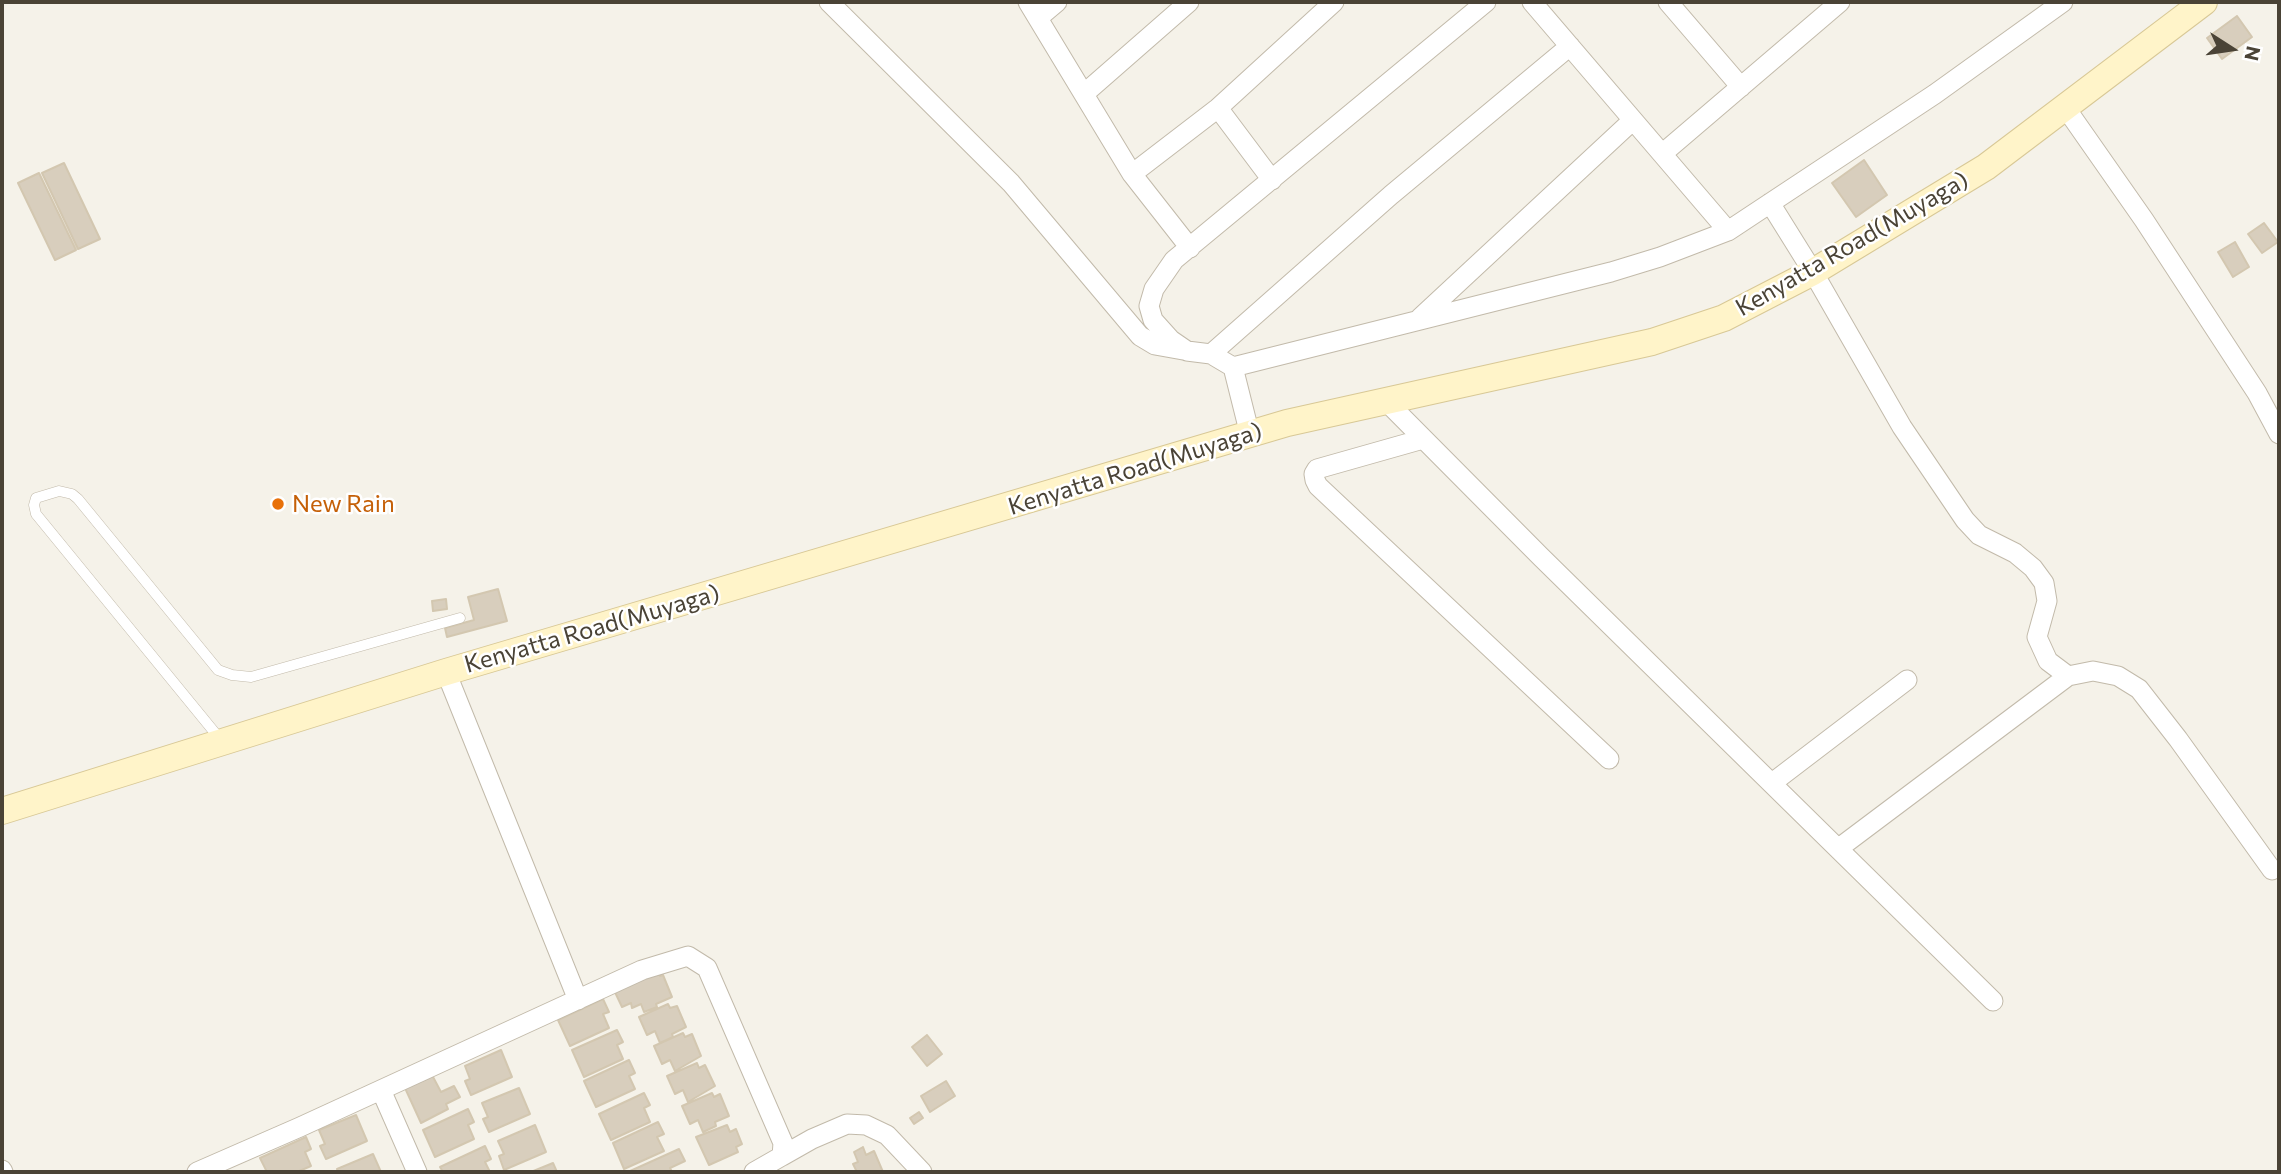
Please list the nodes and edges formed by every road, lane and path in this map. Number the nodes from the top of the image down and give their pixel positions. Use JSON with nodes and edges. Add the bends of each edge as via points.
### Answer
{"nodes":[{"id":1,"x":829,"y":2,"type":"edge"},
{"id":2,"x":1057,"y":2,"type":"edge"},
{"id":3,"x":1189,"y":2,"type":"edge"},
{"id":4,"x":1334,"y":2,"type":"edge"},
{"id":5,"x":1486,"y":2,"type":"edge"},
{"id":6,"x":1532,"y":2,"type":"edge"},
{"id":7,"x":1840,"y":2,"type":"edge"},
{"id":8,"x":2063,"y":2,"type":"edge"},
{"id":9,"x":2204,"y":2,"type":"edge"},
{"id":10,"x":1679,"y":6,"type":"edge"},
{"id":11,"x":1033,"y":10,"type":"edge"},
{"id":12,"x":1570,"y":46,"type":"junction"},
{"id":13,"x":1741,"y":87,"type":"junction"},
{"id":14,"x":1085,"y":93,"type":"junction"},
{"id":15,"x":2065,"y":107,"type":"junction"},
{"id":16,"x":1218,"y":108,"type":"junction"},
{"id":17,"x":1632,"y":121,"type":"junction"},
{"id":18,"x":1662,"y":154,"type":"junction"},
{"id":19,"x":1132,"y":174,"type":"junction"},
{"id":20,"x":1272,"y":180,"type":"junction"},
{"id":21,"x":1770,"y":203,"type":"junction"},
{"id":22,"x":1728,"y":231,"type":"junction"},
{"id":23,"x":1190,"y":248,"type":"junction"},
{"id":24,"x":1814,"y":272,"type":"junction"},
{"id":25,"x":1417,"y":321,"type":"junction"},
{"id":26,"x":1188,"y":351,"type":"junction"},
{"id":27,"x":1211,"y":354,"type":"junction"},
{"id":28,"x":1233,"y":367,"type":"junction"},
{"id":29,"x":1386,"y":401,"type":"junction"},
{"id":30,"x":2279,"y":434,"type":"edge"},
{"id":31,"x":1250,"y":435,"type":"junction"},
{"id":32,"x":1423,"y":439,"type":"junction"},
{"id":33,"x":460,"y":618,"type":"dead end"},
{"id":34,"x":446,"y":672,"type":"junction"},
{"id":35,"x":2068,"y":676,"type":"junction"},
{"id":36,"x":1907,"y":680,"type":"dead end"},
{"id":37,"x":223,"y":742,"type":"junction"},
{"id":38,"x":1609,"y":759,"type":"dead end"},
{"id":39,"x":1772,"y":783,"type":"junction"},
{"id":40,"x":2,"y":811,"type":"edge"},
{"id":41,"x":1839,"y":848,"type":"junction"},
{"id":42,"x":2272,"y":870,"type":"dead end"},
{"id":43,"x":578,"y":1000,"type":"junction"},
{"id":44,"x":1993,"y":1001,"type":"dead end"},
{"id":45,"x":381,"y":1090,"type":"junction"},
{"id":46,"x":782,"y":1156,"type":"junction"},
{"id":47,"x":228,"y":1166,"type":"edge"},
{"id":48,"x":197,"y":1172,"type":"edge"},
{"id":49,"x":417,"y":1172,"type":"edge"},
{"id":50,"x":754,"y":1172,"type":"edge"},
{"id":51,"x":922,"y":1172,"type":"edge"}],
"edges":[{"from":1,"to":26,"type":"street","via":[[1011,183],[1139,336],[1155,345]]},
{"from":2,"to":11,"type":"street"},
{"from":3,"to":14,"type":"street"},
{"from":4,"to":16,"type":"street"},
{"from":5,"to":20,"type":"street"},
{"from":6,"to":12,"type":"street"},
{"from":7,"to":13,"type":"street"},
{"from":8,"to":21,"type":"street"},
{"from":9,"to":15,"type":"main road","name":"Kenyatta Road(Muyaga)"},
{"from":10,"to":13,"type":"street"},
{"from":11,"to":14,"type":"street"},
{"from":12,"to":17,"type":"street"},
{"from":12,"to":27,"type":"street"},
{"from":13,"to":18,"type":"street"},
{"from":14,"to":19,"type":"street"},
{"from":15,"to":24,"type":"main road","name":"Kenyatta Road(Muyaga)","via":[[1986,167]]},
{"from":15,"to":30,"type":"street","via":[[2144,220]]},
{"from":16,"to":19,"type":"street"},
{"from":16,"to":20,"type":"street"},
{"from":17,"to":18,"type":"street"},
{"from":17,"to":25,"type":"street"},
{"from":18,"to":22,"type":"street"},
{"from":19,"to":23,"type":"street"},
{"from":20,"to":23,"type":"street"},
{"from":21,"to":22,"type":"street"},
{"from":21,"to":24,"type":"street"},
{"from":22,"to":25,"type":"street","via":[[1611,272]]},
{"from":23,"to":26,"type":"street","via":[[1174,260],[1154,289],[1149,306],[1153,320]]},
{"from":24,"to":29,"type":"main road","name":"Kenyatta Road(Muyaga)","via":[[1724,318],[1652,342]]},
{"from":24,"to":35,"type":"street","via":[[1902,427],[1965,520],[1979,535],[2033,568],[2044,583],[2047,601],[2037,637],[2048,660]]},
{"from":25,"to":28,"type":"street"},
{"from":26,"to":27,"type":"street"},
{"from":27,"to":28,"type":"street"},
{"from":28,"to":31,"type":"street"},
{"from":29,"to":31,"type":"main road","name":"Kenyatta Road(Muyaga)"},
{"from":29,"to":32,"type":"street"},
{"from":31,"to":34,"type":"main road","name":"Kenyatta Road(Muyaga)"},
{"from":32,"to":38,"type":"street","via":[[1317,470],[1315,480]]},
{"from":32,"to":39,"type":"street"},
{"from":33,"to":37,"type":"lane","via":[[251,677],[232,675],[218,670],[78,499],[59,491],[36,498],[36,514]]},
{"from":34,"to":37,"type":"main road","name":"Kenyatta Road(Muyaga)"},
{"from":34,"to":43,"type":"street"},
{"from":35,"to":41,"type":"street"},
{"from":35,"to":42,"type":"street","via":[[2093,671],[2118,676],[2139,690]]},
{"from":36,"to":39,"type":"street"},
{"from":37,"to":40,"type":"main road","name":"Kenyatta Road(Muyaga)"},
{"from":39,"to":41,"type":"street"},
{"from":41,"to":44,"type":"street"},
{"from":43,"to":45,"type":"street"},
{"from":43,"to":46,"type":"street","via":[[642,970],[688,956],[707,968],[783,1143]]},
{"from":45,"to":47,"type":"street"},
{"from":45,"to":49,"type":"street"},
{"from":46,"to":50,"type":"street"},
{"from":46,"to":51,"type":"street","via":[[847,1124],[866,1125],[887,1135]]},
{"from":47,"to":48,"type":"street"}]}
